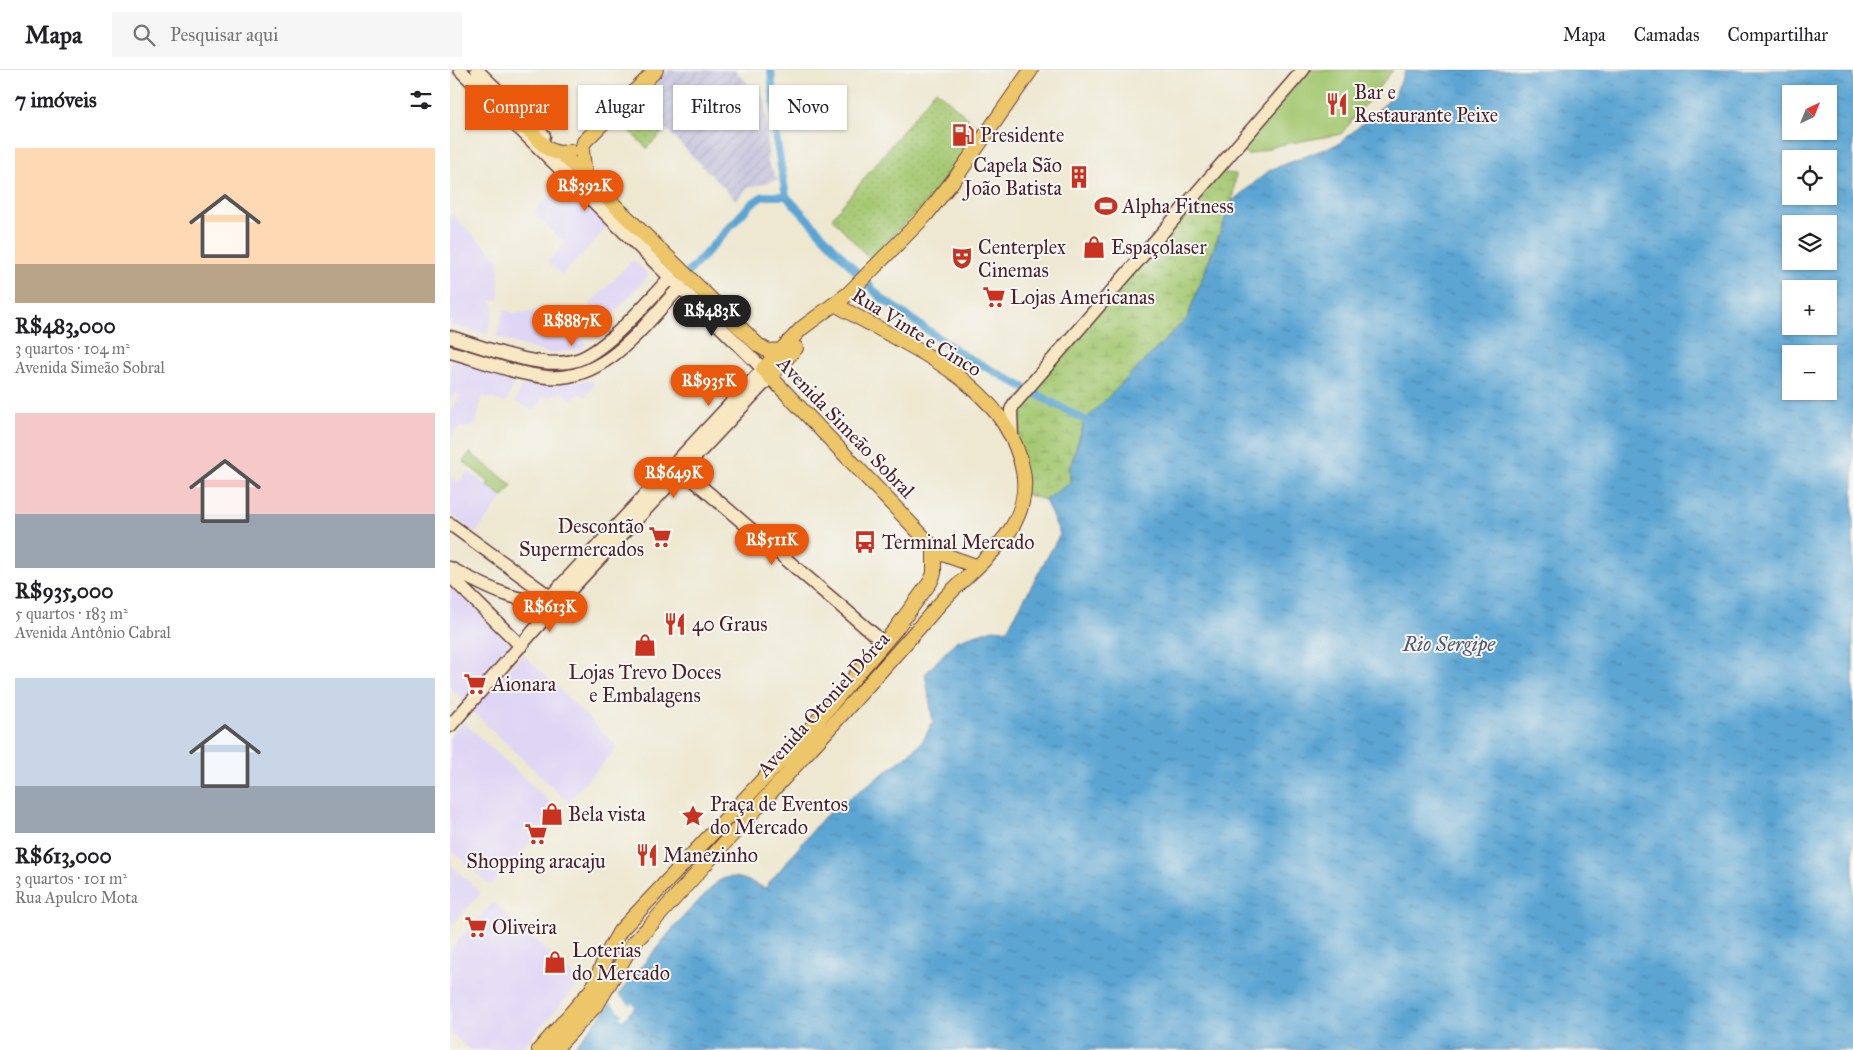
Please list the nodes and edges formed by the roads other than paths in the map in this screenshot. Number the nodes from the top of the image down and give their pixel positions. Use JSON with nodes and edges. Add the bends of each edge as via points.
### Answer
{"nodes":[{"id":1,"x":460,"y":70,"type":"edge"},
{"id":2,"x":477,"y":70,"type":"edge"},
{"id":3,"x":656,"y":70,"type":"edge"},
{"id":4,"x":1031,"y":70,"type":"edge"},
{"id":5,"x":1303,"y":70,"type":"edge"},
{"id":6,"x":475,"y":85,"type":"edge"},
{"id":7,"x":521,"y":130,"type":"edge"},
{"id":8,"x":527,"y":130,"type":"edge"},
{"id":9,"x":584,"y":142,"type":"junction"},
{"id":10,"x":562,"y":154,"type":"junction"},
{"id":11,"x":585,"y":176,"type":"junction"},
{"id":12,"x":681,"y":278,"type":"junction"},
{"id":13,"x":835,"y":304,"type":"junction"},
{"id":14,"x":450,"y":337,"type":"edge"},
{"id":15,"x":783,"y":350,"type":"junction"},
{"id":16,"x":450,"y":352,"type":"edge"},
{"id":17,"x":767,"y":373,"type":"junction"},
{"id":18,"x":1012,"y":442,"type":"junction"},
{"id":19,"x":679,"y":468,"type":"junction"},
{"id":20,"x":1022,"y":470,"type":"joint"},
{"id":21,"x":450,"y":524,"type":"edge"},
{"id":22,"x":934,"y":548,"type":"junction"},
{"id":23,"x":976,"y":566,"type":"junction"},
{"id":24,"x":450,"y":568,"type":"edge"},
{"id":25,"x":450,"y":576,"type":"edge"},
{"id":26,"x":554,"y":600,"type":"junction"},
{"id":27,"x":884,"y":643,"type":"junction"},
{"id":28,"x":521,"y":646,"type":"junction"},
{"id":29,"x":450,"y":726,"type":"edge"},
{"id":30,"x":539,"y":1050,"type":"edge"},
{"id":31,"x":554,"y":1050,"type":"edge"}],
"edges":[{"from":1,"to":6,"type":"main road","name":"Avenida Simeão Sobral"},
{"from":2,"to":10,"type":"main road","name":"Avenida Simeão Sobral"},
{"from":3,"to":9,"type":"main road"},
{"from":4,"to":13,"type":"main road","via":[[926,215]]},
{"from":5,"to":18,"type":"main road","via":[[1013,407]]},
{"from":7,"to":12,"type":"main road","name":"Avenida Simeão Sobral"},
{"from":8,"to":10,"type":"main road","via":[[548,149]]},
{"from":9,"to":10,"type":"main road"},
{"from":9,"to":11,"type":"main road"},
{"from":10,"to":11,"type":"main road","name":"Avenida Simeão Sobral"},
{"from":11,"to":12,"type":"main road","name":"Avenida Simeão Sobral"},
{"from":12,"to":14,"type":"main road","via":[[597,349],[576,360],[553,362],[532,359]]},
{"from":12,"to":15,"type":"main road","name":"Avenida Simeão Sobral","via":[[721,309],[761,348],[775,352]]},
{"from":12,"to":16,"type":"main road","via":[[614,355],[586,371],[546,377]]},
{"from":12,"to":17,"type":"main road","name":"Avenida Simeão Sobral"},
{"from":13,"to":15,"type":"main road","via":[[802,328]]},
{"from":13,"to":17,"type":"main road"},
{"from":13,"to":18,"type":"main road","name":"Rua Vinte e Cinco","via":[[959,377],[990,405]]},
{"from":15,"to":17,"type":"main road"},
{"from":17,"to":19,"type":"main road"},
{"from":17,"to":22,"type":"main road","name":"Avenida Simeão Sobral"},
{"from":18,"to":20,"type":"main road","name":"Rua Vinte e Cinco"},
{"from":19,"to":26,"type":"main road"},
{"from":19,"to":27,"type":"main road"},
{"from":20,"to":23,"type":"main road","name":"Avenida Otoniel Dórea","via":[[1024,494],[1017,518],[1001,542]]},
{"from":21,"to":26,"type":"main road"},
{"from":22,"to":23,"type":"main road","name":"Avenida Simeão Sobral"},
{"from":22,"to":27,"type":"main road","name":"Avenida Otoniel Dórea","via":[[931,581]]},
{"from":23,"to":31,"type":"main road","name":"Avenida Otoniel Dórea","via":[[632,946],[598,1003]]},
{"from":24,"to":26,"type":"main road","via":[[521,600],[541,604]]},
{"from":25,"to":28,"type":"main road"},
{"from":26,"to":28,"type":"main road"},
{"from":27,"to":30,"type":"main road","name":"Avenida Otoniel Dórea","via":[[805,735],[620,931],[592,989]]},
{"from":28,"to":29,"type":"main road"}]}
